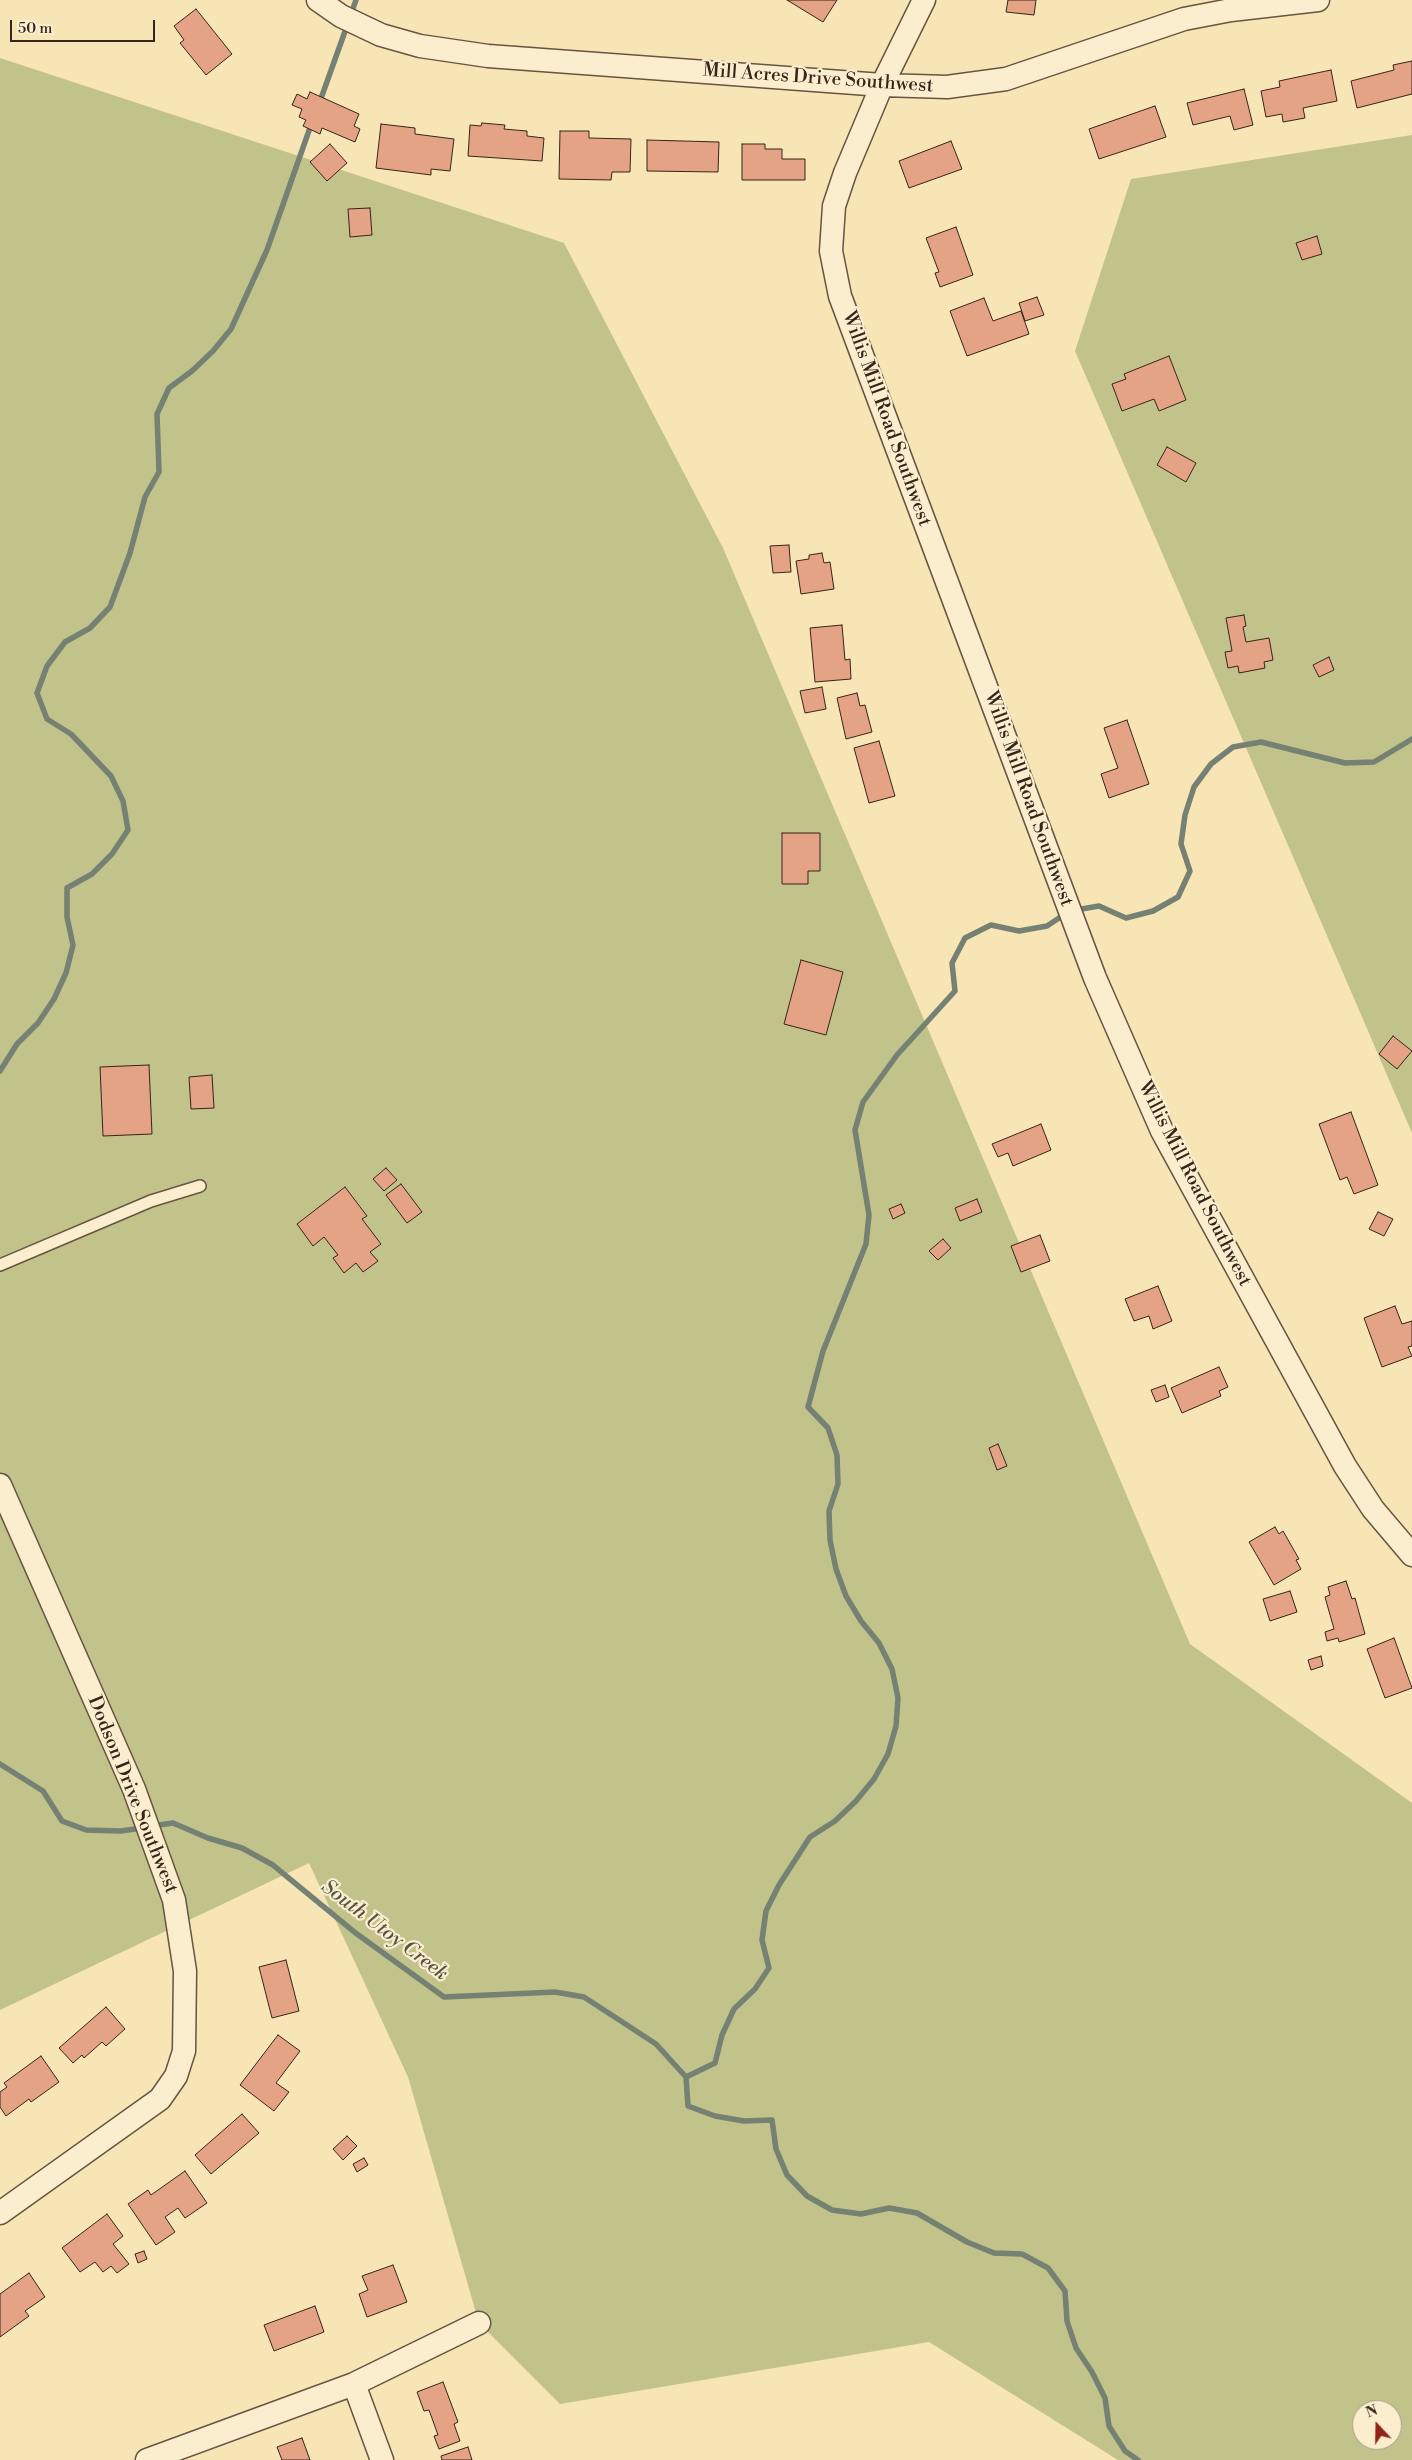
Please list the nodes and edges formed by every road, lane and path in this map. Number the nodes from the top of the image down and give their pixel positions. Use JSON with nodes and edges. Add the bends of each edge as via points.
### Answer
{"nodes":[{"id":1,"x":318,"y":0,"type":"edge"},
{"id":2,"x":924,"y":0,"type":"edge"},
{"id":3,"x":1318,"y":0,"type":"edge"},
{"id":4,"x":882,"y":85,"type":"junction"},
{"id":5,"x":200,"y":1186,"type":"dead end"},
{"id":6,"x":0,"y":1265,"type":"edge"},
{"id":7,"x":0,"y":1485,"type":"edge"},
{"id":8,"x":1412,"y":1555,"type":"edge"},
{"id":9,"x":0,"y":2213,"type":"edge"},
{"id":10,"x":480,"y":2323,"type":"dead end"},
{"id":11,"x":354,"y":2384,"type":"junction"},
{"id":12,"x":147,"y":2460,"type":"edge"},
{"id":13,"x":382,"y":2460,"type":"edge"}],
"edges":[{"from":1,"to":4,"type":"street","name":"Mill Acres Drive Southwest","via":[[341,16],[382,35],[420,46],[488,56]]},
{"from":2,"to":4,"type":"street","name":"Willis Mill Road Southwest"},
{"from":3,"to":4,"type":"street","name":"Mill Acres Drive Southwest","via":[[1184,19],[1006,79],[947,87]]},
{"from":4,"to":8,"type":"street","name":"Willis Mill Road Southwest","via":[[834,206],[831,251],[840,296],[1095,978],[1162,1131],[1345,1466],[1373,1509]]},
{"from":5,"to":6,"type":"lane","via":[[151,1201]]},
{"from":7,"to":9,"type":"street","name":"Dodson Drive Southwest","via":[[134,1789],[174,1900],[185,1971],[184,2051],[176,2076],[160,2099]]},
{"from":10,"to":11,"type":"street"},
{"from":11,"to":12,"type":"street"},
{"from":11,"to":13,"type":"street"}]}
